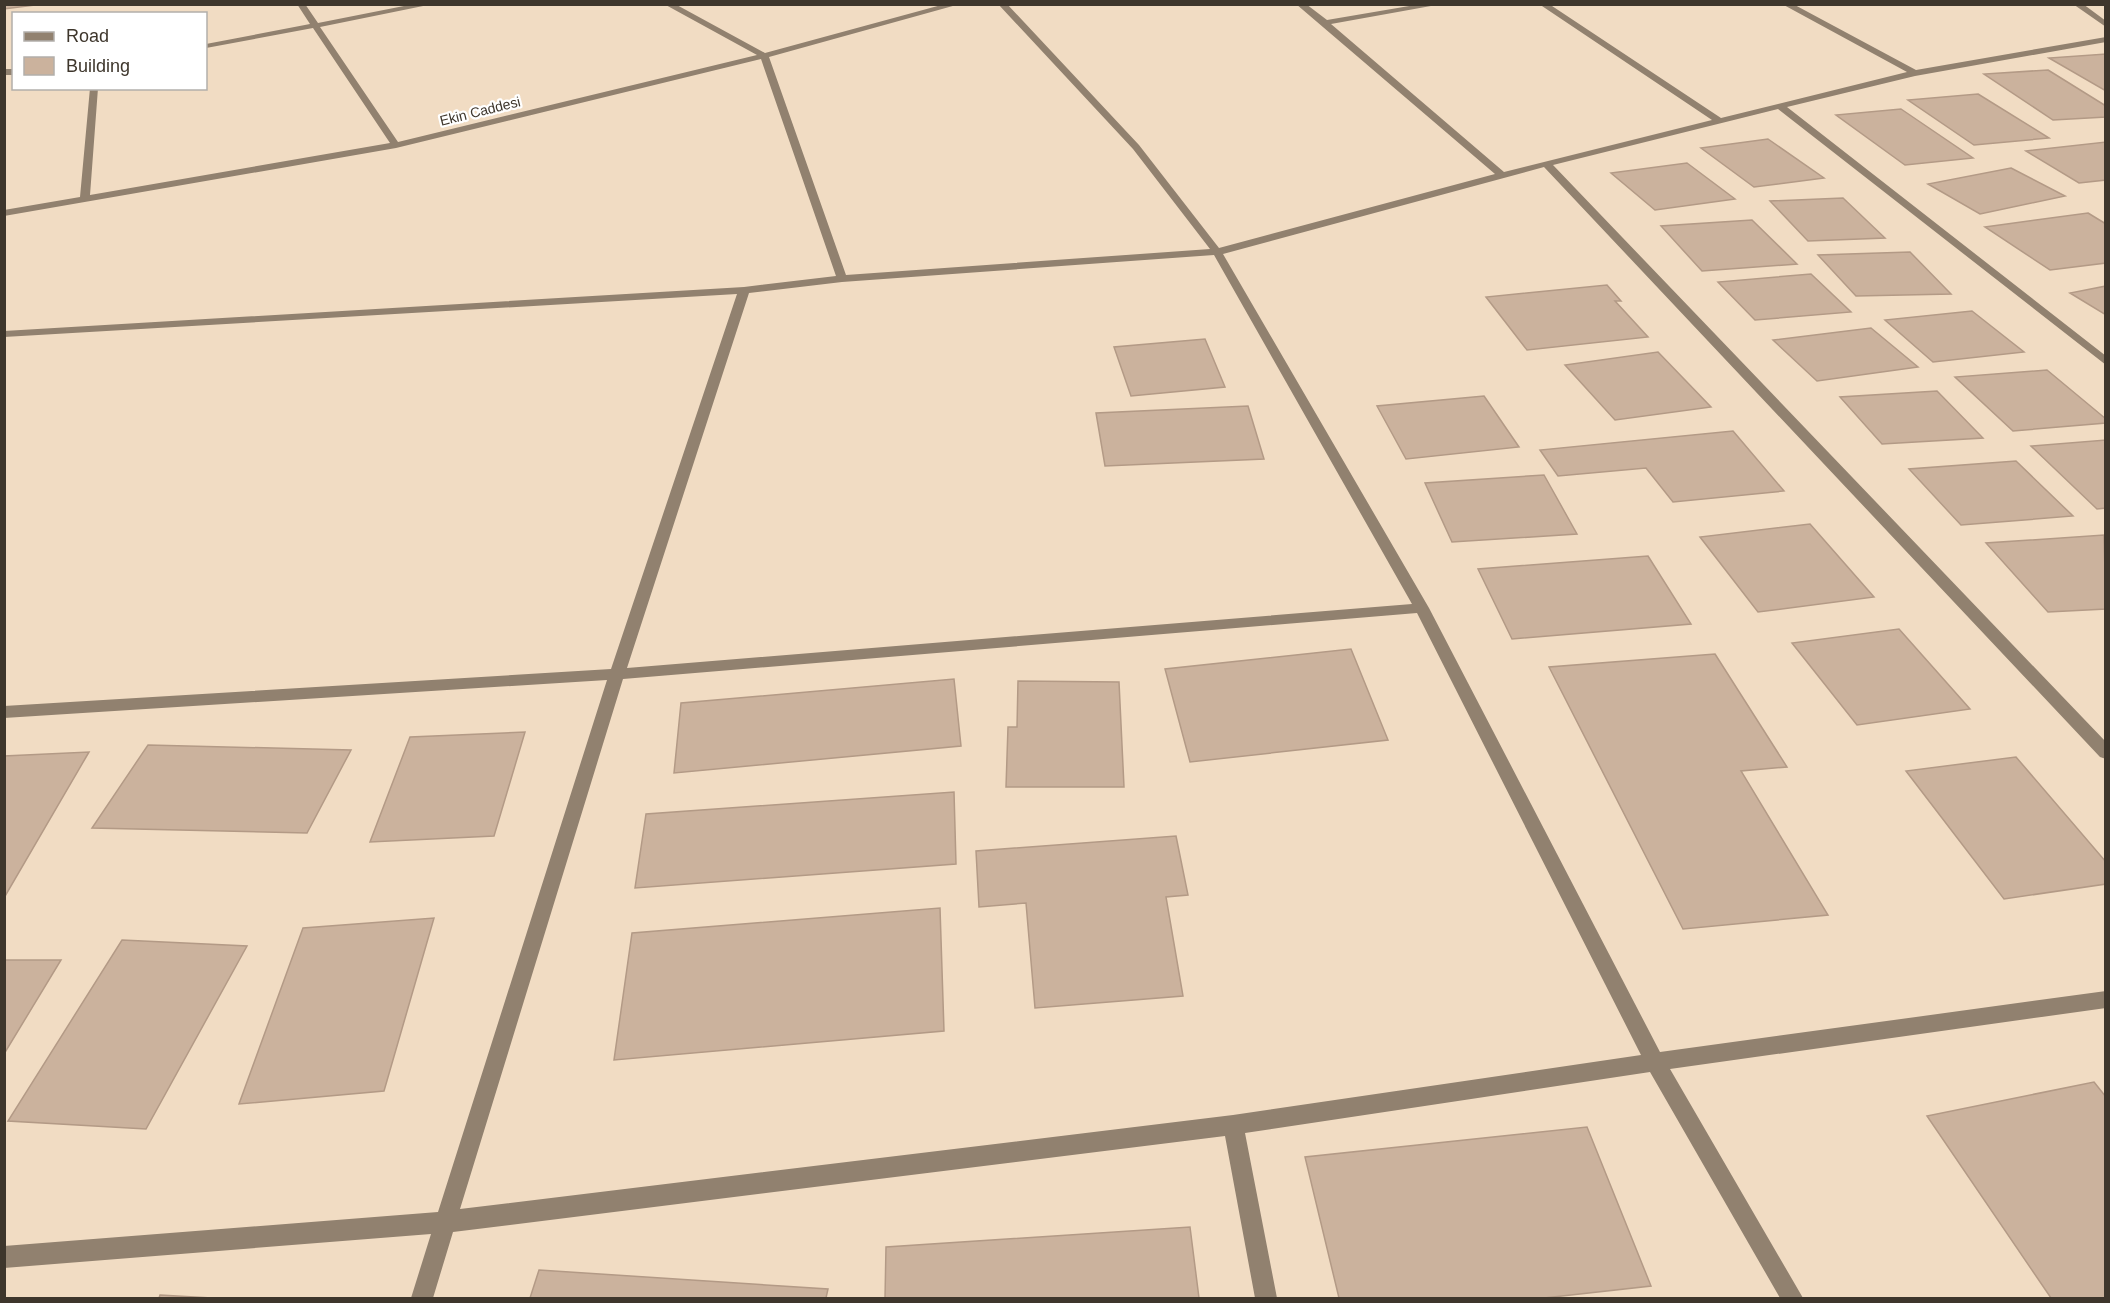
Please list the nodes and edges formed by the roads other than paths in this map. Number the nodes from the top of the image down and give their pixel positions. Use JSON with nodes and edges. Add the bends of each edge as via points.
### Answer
{"nodes":[{"id":1,"x":301,"y":4,"type":"edge"},
{"id":2,"x":429,"y":4,"type":"edge"},
{"id":3,"x":668,"y":4,"type":"edge"},
{"id":4,"x":956,"y":4,"type":"edge"},
{"id":5,"x":1002,"y":4,"type":"edge"},
{"id":6,"x":1300,"y":4,"type":"edge"},
{"id":7,"x":1438,"y":4,"type":"edge"},
{"id":8,"x":1543,"y":4,"type":"edge"},
{"id":9,"x":1786,"y":4,"type":"edge"},
{"id":10,"x":2077,"y":4,"type":"edge"},
{"id":11,"x":1325,"y":23,"type":"junction"},
{"id":12,"x":2106,"y":25,"type":"edge"},
{"id":13,"x":317,"y":27,"type":"junction"},
{"id":14,"x":2106,"y":39,"type":"edge"},
{"id":15,"x":207,"y":46,"type":"edge"},
{"id":16,"x":764,"y":56,"type":"junction"},
{"id":17,"x":1915,"y":73,"type":"junction"},
{"id":18,"x":94,"y":90,"type":"edge"},
{"id":19,"x":1782,"y":108,"type":"junction"},
{"id":20,"x":1721,"y":122,"type":"junction"},
{"id":21,"x":396,"y":145,"type":"junction"},
{"id":22,"x":1547,"y":165,"type":"junction"},
{"id":23,"x":1502,"y":175,"type":"junction"},
{"id":24,"x":85,"y":199,"type":"junction"},
{"id":25,"x":4,"y":213,"type":"edge"},
{"id":26,"x":1217,"y":252,"type":"junction"},
{"id":27,"x":842,"y":279,"type":"junction"},
{"id":28,"x":744,"y":290,"type":"junction"},
{"id":29,"x":4,"y":334,"type":"edge"},
{"id":30,"x":2106,"y":362,"type":"edge"},
{"id":31,"x":1422,"y":609,"type":"junction"},
{"id":32,"x":617,"y":674,"type":"junction"},
{"id":33,"x":4,"y":712,"type":"edge"},
{"id":34,"x":2106,"y":753,"type":"edge"},
{"id":35,"x":2106,"y":999,"type":"edge"},
{"id":36,"x":1655,"y":1062,"type":"junction"},
{"id":37,"x":1233,"y":1125,"type":"junction"},
{"id":38,"x":445,"y":1222,"type":"junction"},
{"id":39,"x":4,"y":1257,"type":"edge"},
{"id":40,"x":422,"y":1299,"type":"edge"},
{"id":41,"x":1266,"y":1299,"type":"edge"},
{"id":42,"x":1792,"y":1299,"type":"edge"}],
"edges":[{"from":1,"to":13,"type":"street"},
{"from":2,"to":13,"type":"street"},
{"from":3,"to":16,"type":"street"},
{"from":4,"to":16,"type":"street","name":"Ekin Caddesi"},
{"from":5,"to":26,"type":"street","via":[[1136,147]]},
{"from":6,"to":11,"type":"street"},
{"from":7,"to":11,"type":"street"},
{"from":8,"to":20,"type":"street"},
{"from":9,"to":17,"type":"street"},
{"from":10,"to":12,"type":"street"},
{"from":11,"to":23,"type":"street"},
{"from":13,"to":15,"type":"street"},
{"from":13,"to":21,"type":"street"},
{"from":14,"to":17,"type":"street"},
{"from":16,"to":21,"type":"street","name":"Ekin Caddesi"},
{"from":16,"to":27,"type":"street"},
{"from":17,"to":19,"type":"street"},
{"from":18,"to":24,"type":"street"},
{"from":19,"to":20,"type":"street"},
{"from":19,"to":30,"type":"street"},
{"from":20,"to":22,"type":"street"},
{"from":21,"to":24,"type":"street","name":"Ekin Caddesi"},
{"from":22,"to":23,"type":"street"},
{"from":22,"to":34,"type":"street"},
{"from":23,"to":26,"type":"street"},
{"from":24,"to":25,"type":"street","name":"Ekin Caddesi"},
{"from":26,"to":27,"type":"street"},
{"from":26,"to":31,"type":"street"},
{"from":27,"to":28,"type":"street"},
{"from":28,"to":29,"type":"street"},
{"from":28,"to":32,"type":"street"},
{"from":31,"to":32,"type":"street"},
{"from":31,"to":36,"type":"street"},
{"from":32,"to":33,"type":"street"},
{"from":32,"to":38,"type":"street"},
{"from":35,"to":36,"type":"street"},
{"from":36,"to":37,"type":"street"},
{"from":36,"to":42,"type":"street"},
{"from":37,"to":38,"type":"street"},
{"from":37,"to":41,"type":"street"},
{"from":38,"to":39,"type":"street"},
{"from":38,"to":40,"type":"street"}]}
